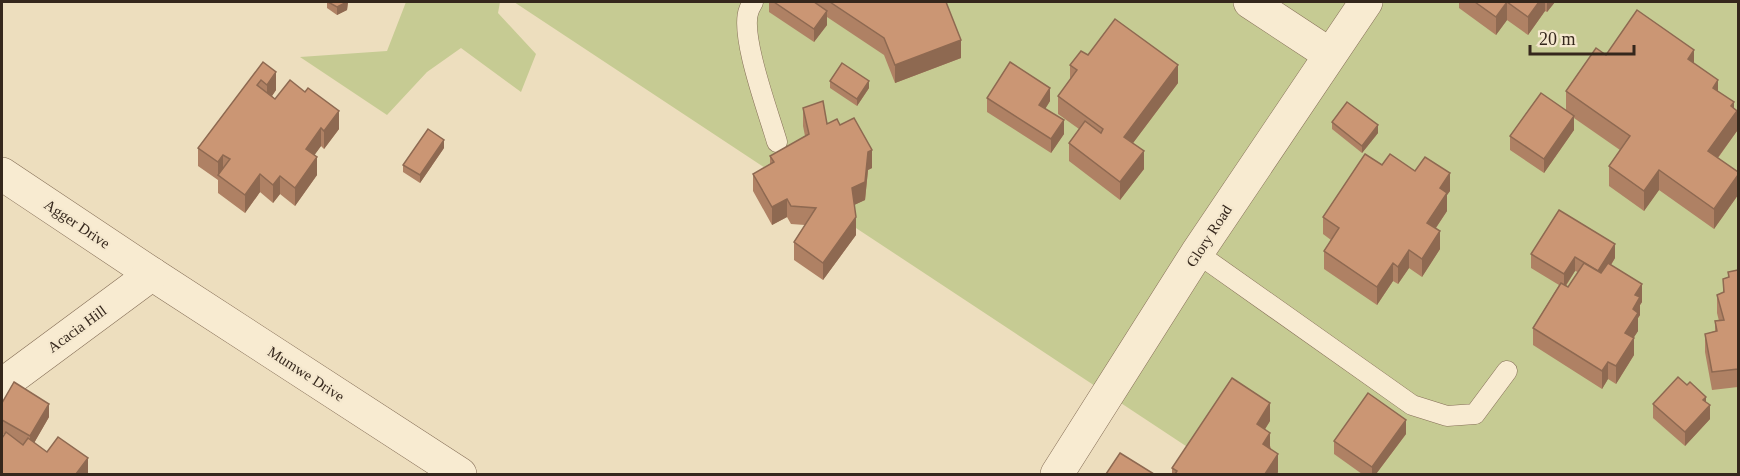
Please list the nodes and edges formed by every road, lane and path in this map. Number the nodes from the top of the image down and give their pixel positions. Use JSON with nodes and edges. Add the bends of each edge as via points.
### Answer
{"nodes":[{"id":1,"x":753,"y":2,"type":"edge"},
{"id":2,"x":1250,"y":2,"type":"edge"},
{"id":3,"x":1366,"y":2,"type":"edge"},
{"id":4,"x":1329,"y":54,"type":"junction"},
{"id":5,"x":777,"y":142,"type":"dead end"},
{"id":6,"x":2,"y":174,"type":"edge"},
{"id":7,"x":1197,"y":253,"type":"junction"},
{"id":8,"x":152,"y":274,"type":"junction"},
{"id":9,"x":1507,"y":371,"type":"dead end"},
{"id":10,"x":2,"y":384,"type":"edge"},
{"id":11,"x":460,"y":474,"type":"edge"},
{"id":12,"x":1057,"y":474,"type":"edge"}],
"edges":[{"from":1,"to":5,"type":"lane","via":[[748,11],[748,32]]},
{"from":2,"to":4,"type":"street"},
{"from":3,"to":4,"type":"street","name":"Glory Road"},
{"from":4,"to":7,"type":"street","name":"Glory Road"},
{"from":6,"to":8,"type":"street","name":"Agger Drive"},
{"from":7,"to":9,"type":"lane","via":[[1412,405],[1447,416],[1475,414]]},
{"from":7,"to":12,"type":"street","name":"Glory Road"},
{"from":8,"to":10,"type":"street","name":"Acacia Hill"},
{"from":8,"to":11,"type":"street","name":"Mumwe Drive"}]}
